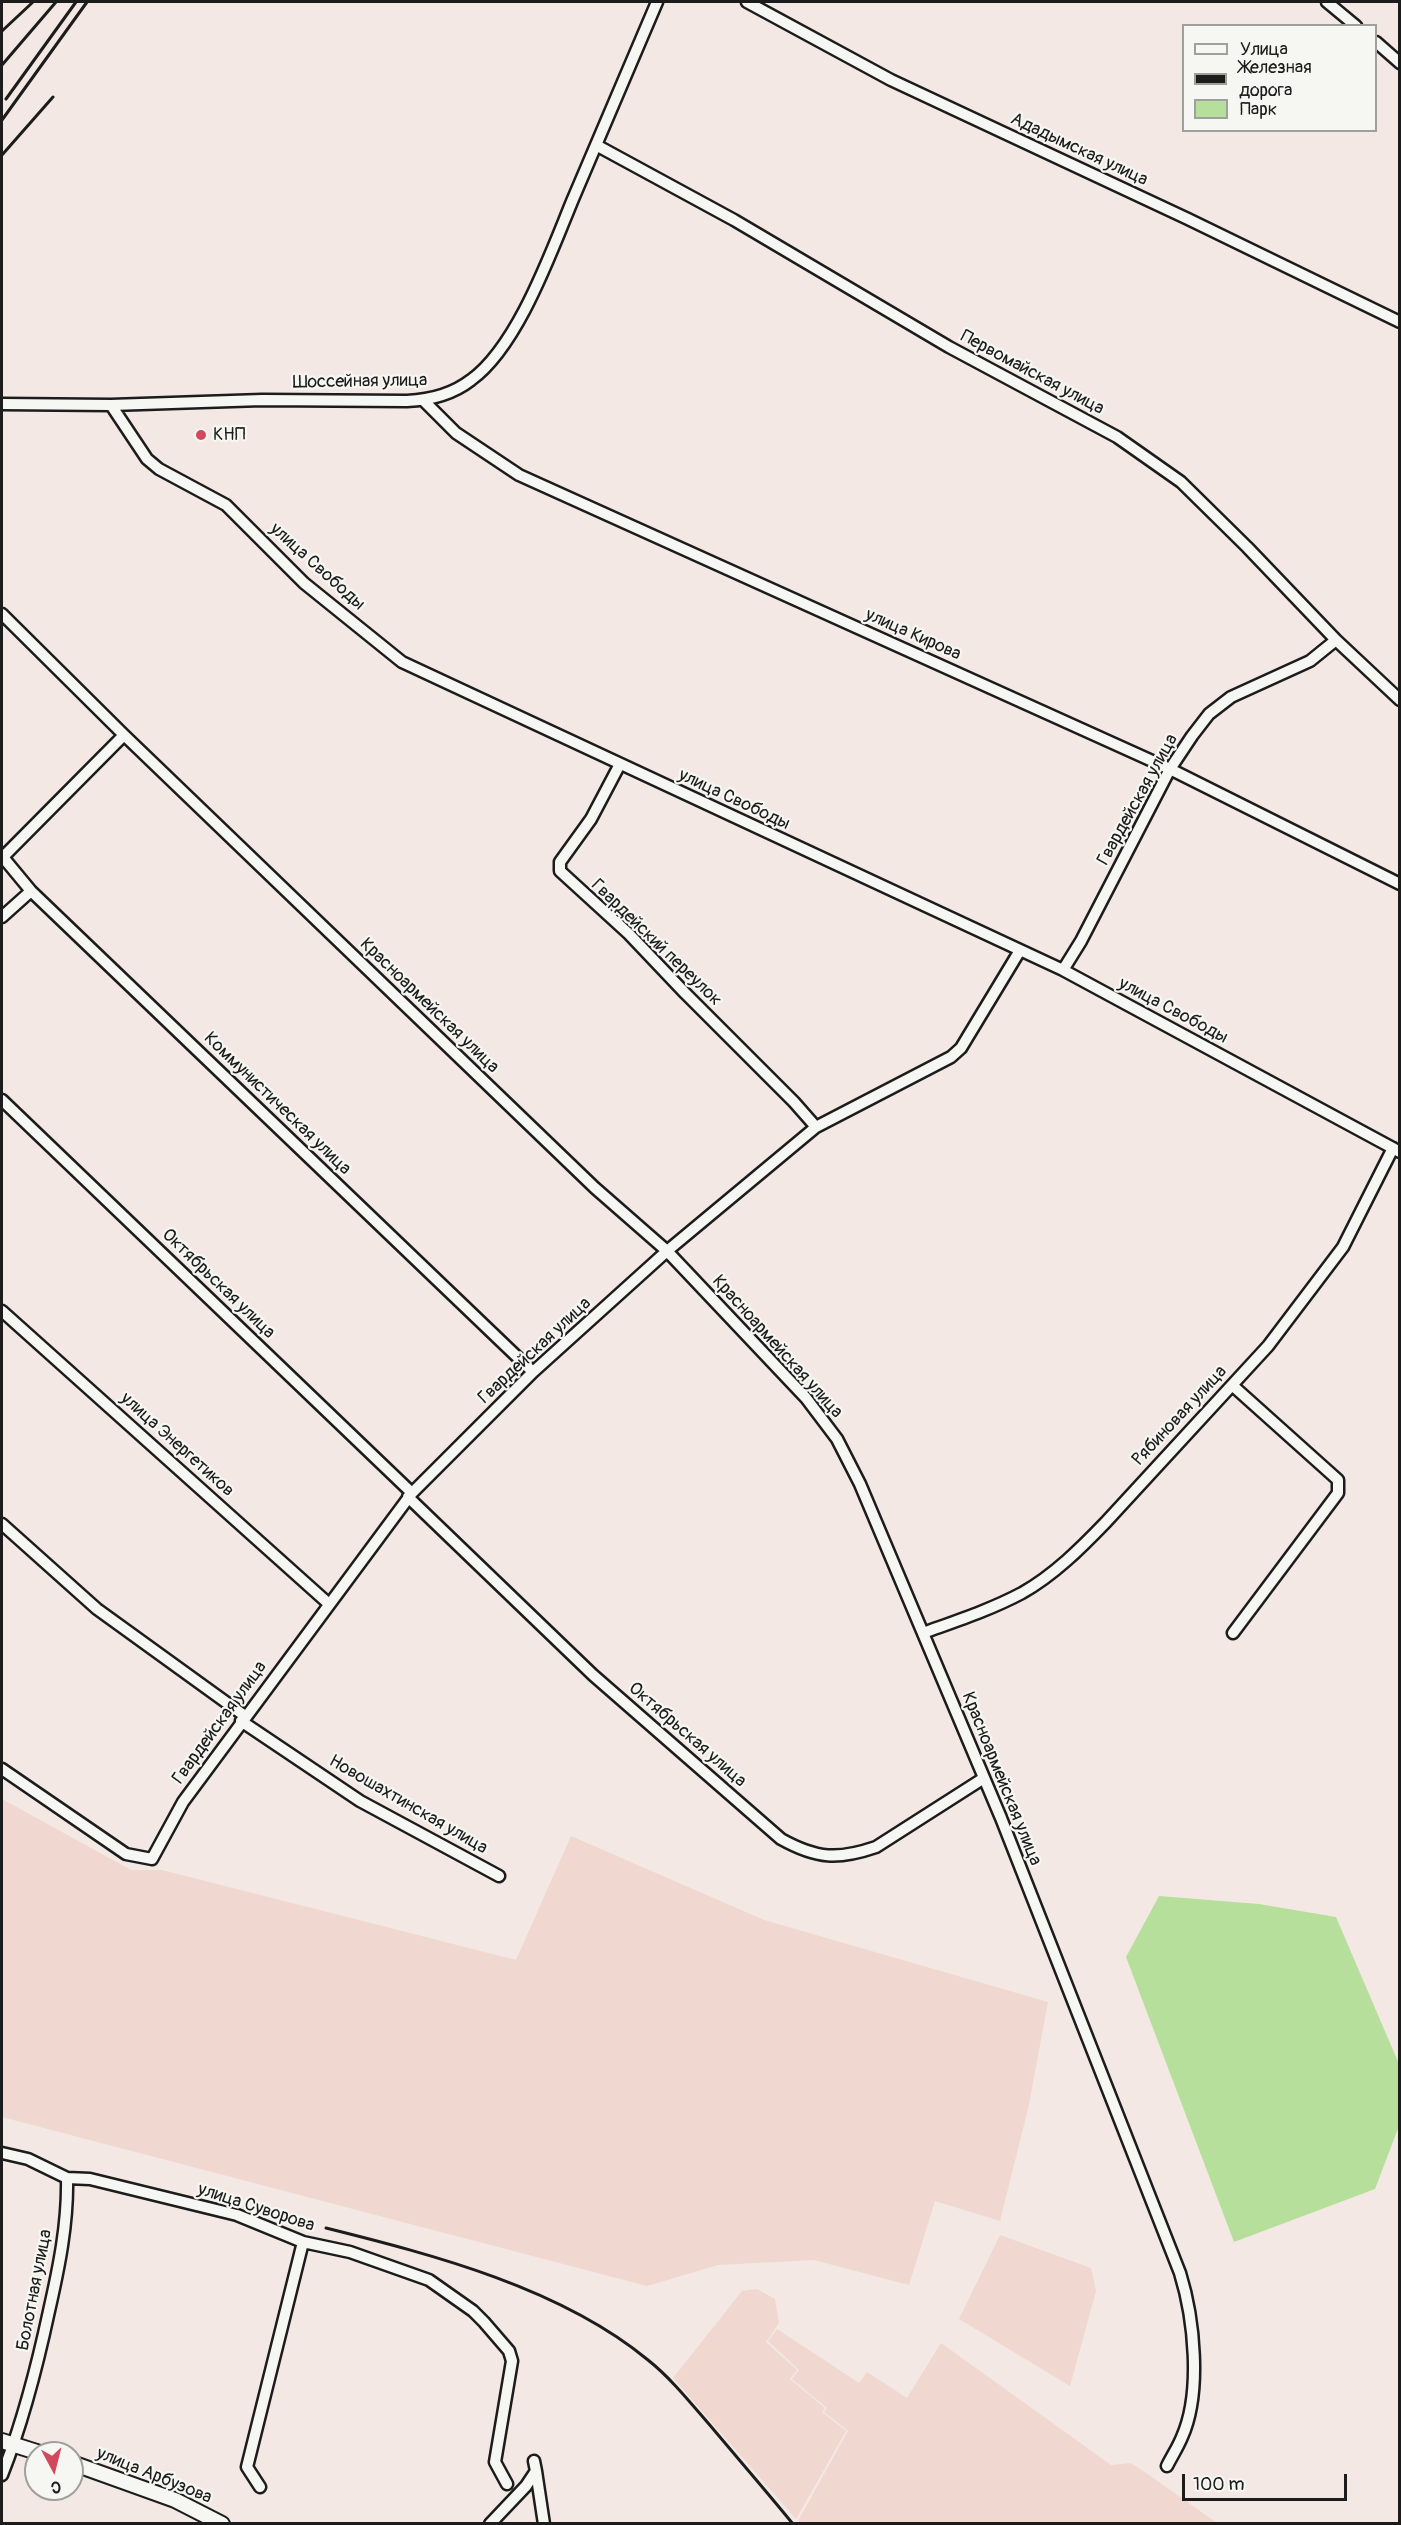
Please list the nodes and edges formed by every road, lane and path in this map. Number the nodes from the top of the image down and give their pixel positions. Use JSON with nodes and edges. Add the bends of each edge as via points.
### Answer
{"nodes":[{"id":1,"x":657,"y":2,"type":"edge"},
{"id":2,"x":747,"y":2,"type":"edge"},
{"id":3,"x":1327,"y":2,"type":"edge"},
{"id":4,"x":1354,"y":24,"type":"edge"},
{"id":5,"x":1377,"y":43,"type":"edge"},
{"id":6,"x":1400,"y":63,"type":"edge"},
{"id":7,"x":596,"y":145,"type":"junction"},
{"id":8,"x":1400,"y":322,"type":"edge"},
{"id":9,"x":423,"y":400,"type":"junction"},
{"id":10,"x":2,"y":404,"type":"edge"},
{"id":11,"x":111,"y":405,"type":"junction"},
{"id":12,"x":2,"y":614,"type":"edge"},
{"id":13,"x":1336,"y":640,"type":"junction"},
{"id":14,"x":1397,"y":693,"type":"edge"},
{"id":15,"x":124,"y":735,"type":"junction"},
{"id":16,"x":620,"y":764,"type":"junction"},
{"id":17,"x":1170,"y":770,"type":"junction"},
{"id":18,"x":2,"y":856,"type":"edge"},
{"id":19,"x":1400,"y":884,"type":"edge"},
{"id":20,"x":31,"y":891,"type":"junction"},
{"id":21,"x":2,"y":917,"type":"edge"},
{"id":22,"x":1019,"y":952,"type":"junction"},
{"id":23,"x":1063,"y":970,"type":"junction"},
{"id":24,"x":2,"y":1100,"type":"edge"},
{"id":25,"x":816,"y":1127,"type":"junction"},
{"id":26,"x":1396,"y":1150,"type":"edge"},
{"id":27,"x":667,"y":1251,"type":"junction"},
{"id":28,"x":2,"y":1311,"type":"edge"},
{"id":29,"x":533,"y":1372,"type":"junction"},
{"id":30,"x":1232,"y":1385,"type":"junction"},
{"id":31,"x":410,"y":1495,"type":"junction"},
{"id":32,"x":2,"y":1524,"type":"edge"},
{"id":33,"x":329,"y":1604,"type":"junction"},
{"id":34,"x":923,"y":1633,"type":"junction"},
{"id":35,"x":1233,"y":1634,"type":"dead end"},
{"id":36,"x":243,"y":1718,"type":"junction"},
{"id":37,"x":4,"y":1773,"type":"edge"},
{"id":38,"x":984,"y":1778,"type":"junction"},
{"id":39,"x":499,"y":1876,"type":"dead end"},
{"id":40,"x":2,"y":2153,"type":"edge"},
{"id":41,"x":67,"y":2178,"type":"junction"},
{"id":42,"x":303,"y":2241,"type":"junction"},
{"id":43,"x":8,"y":2443,"type":"edge"},
{"id":44,"x":24,"y":2448,"type":"edge"},
{"id":45,"x":1167,"y":2466,"type":"dead end"},
{"id":46,"x":84,"y":2467,"type":"edge"},
{"id":47,"x":2,"y":2475,"type":"edge"},
{"id":48,"x":507,"y":2484,"type":"dead end"},
{"id":49,"x":260,"y":2487,"type":"dead end"},
{"id":50,"x":222,"y":2523,"type":"edge"},
{"id":51,"x":490,"y":2523,"type":"edge"},
{"id":52,"x":544,"y":2523,"type":"edge"}],
"edges":[{"from":1,"to":7,"type":"street","name":"Шоссейная улица"},
{"from":2,"to":8,"type":"street","name":"Ададымская улица","via":[[891,80]]},
{"from":3,"to":4,"type":"street"},
{"from":5,"to":6,"type":"street"},
{"from":7,"to":9,"type":"street","name":"Шоссейная улица","via":[[529,302],[493,359],[471,381]]},
{"from":7,"to":13,"type":"street","name":"Первомайская улица","via":[[734,220],[949,347],[1117,437],[1181,482]]},
{"from":9,"to":11,"type":"street","name":"Шоссейная улица"},
{"from":9,"to":17,"type":"street","name":"улица Кирова","via":[[456,433],[519,475]]},
{"from":10,"to":11,"type":"street","name":"Шоссейная улица"},
{"from":11,"to":16,"type":"street","name":"улица Свободы","via":[[147,459],[226,506],[304,583],[402,662]]},
{"from":12,"to":15,"type":"street","name":"Красноармейская улица"},
{"from":13,"to":14,"type":"street","name":"Первомайская улица"},
{"from":13,"to":17,"type":"street","name":"Гвардейская улица","via":[[1310,661],[1220,705],[1192,736]]},
{"from":15,"to":18,"type":"street"},
{"from":15,"to":27,"type":"street","name":"Красноармейская улица","via":[[595,1188]]},
{"from":16,"to":22,"type":"street","name":"улица Свободы"},
{"from":16,"to":25,"type":"street","name":"Гвардейский переулок","via":[[591,819],[560,862],[560,871],[629,934]]},
{"from":17,"to":19,"type":"street","name":"улица Кирова"},
{"from":17,"to":23,"type":"street","name":"Гвардейская улица"},
{"from":18,"to":20,"type":"street","name":"Коммунистическая улица"},
{"from":20,"to":21,"type":"street"},
{"from":20,"to":29,"type":"street","name":"Коммунистическая улица"},
{"from":22,"to":23,"type":"street","name":"улица Свободы"},
{"from":22,"to":25,"type":"street","name":"Гвардейская улица","via":[[971,1034],[951,1057]]},
{"from":23,"to":26,"type":"street","name":"улица Свободы"},
{"from":24,"to":31,"type":"street","name":"Октябрьская улица"},
{"from":25,"to":27,"type":"street","name":"Гвардейская улица"},
{"from":26,"to":30,"type":"street","name":"Рябиновая улица","via":[[1343,1247],[1268,1346]]},
{"from":27,"to":29,"type":"street","name":"Гвардейская улица"},
{"from":27,"to":34,"type":"street","name":"Красноармейская улица","via":[[806,1398],[837,1439]]},
{"from":28,"to":33,"type":"street","name":"улица Энергетиков"},
{"from":29,"to":31,"type":"street","name":"Гвардейская улица"},
{"from":30,"to":34,"type":"street","name":"Рябиновая улица","via":[[1100,1529],[1049,1575],[1022,1593]]},
{"from":30,"to":35,"type":"street","via":[[1338,1480],[1340,1487]]},
{"from":31,"to":33,"type":"street","name":"Гвардейская улица"},
{"from":31,"to":38,"type":"street","name":"Октябрьская улица","via":[[593,1675],[781,1839],[798,1848],[835,1857],[876,1847]]},
{"from":32,"to":36,"type":"street","name":"Новошахтинская улица","via":[[97,1610]]},
{"from":33,"to":36,"type":"street","name":"Гвардейская улица"},
{"from":34,"to":38,"type":"street","name":"Красноармейская улица"},
{"from":36,"to":37,"type":"street","name":"Гвардейская улица","via":[[183,1802],[152,1859],[126,1854]]},
{"from":36,"to":39,"type":"street","name":"Новошахтинская улица","via":[[360,1801]]},
{"from":38,"to":45,"type":"street","name":"Красноармейская улица","via":[[1188,2298],[1193,2387],[1183,2435]]},
{"from":40,"to":41,"type":"street","name":"улица Суворова","via":[[28,2159]]},
{"from":41,"to":42,"type":"street","name":"улица Суворова","via":[[90,2179],[237,2215]]},
{"from":41,"to":43,"type":"street","name":"Болотная улица","via":[[68,2208],[39,2359]]},
{"from":42,"to":48,"type":"street","name":"улица Суворова","via":[[350,2252],[429,2280],[473,2311],[501,2340],[512,2361],[495,2462]]},
{"from":42,"to":49,"type":"street","via":[[247,2467]]},
{"from":43,"to":44,"type":"street"},
{"from":43,"to":47,"type":"street","name":"Болотная улица"},
{"from":46,"to":50,"type":"street","name":"улица Арбузова","via":[[175,2500]]},
{"from":51,"to":52,"type":"street","via":[[526,2486],[535,2466]]}]}
